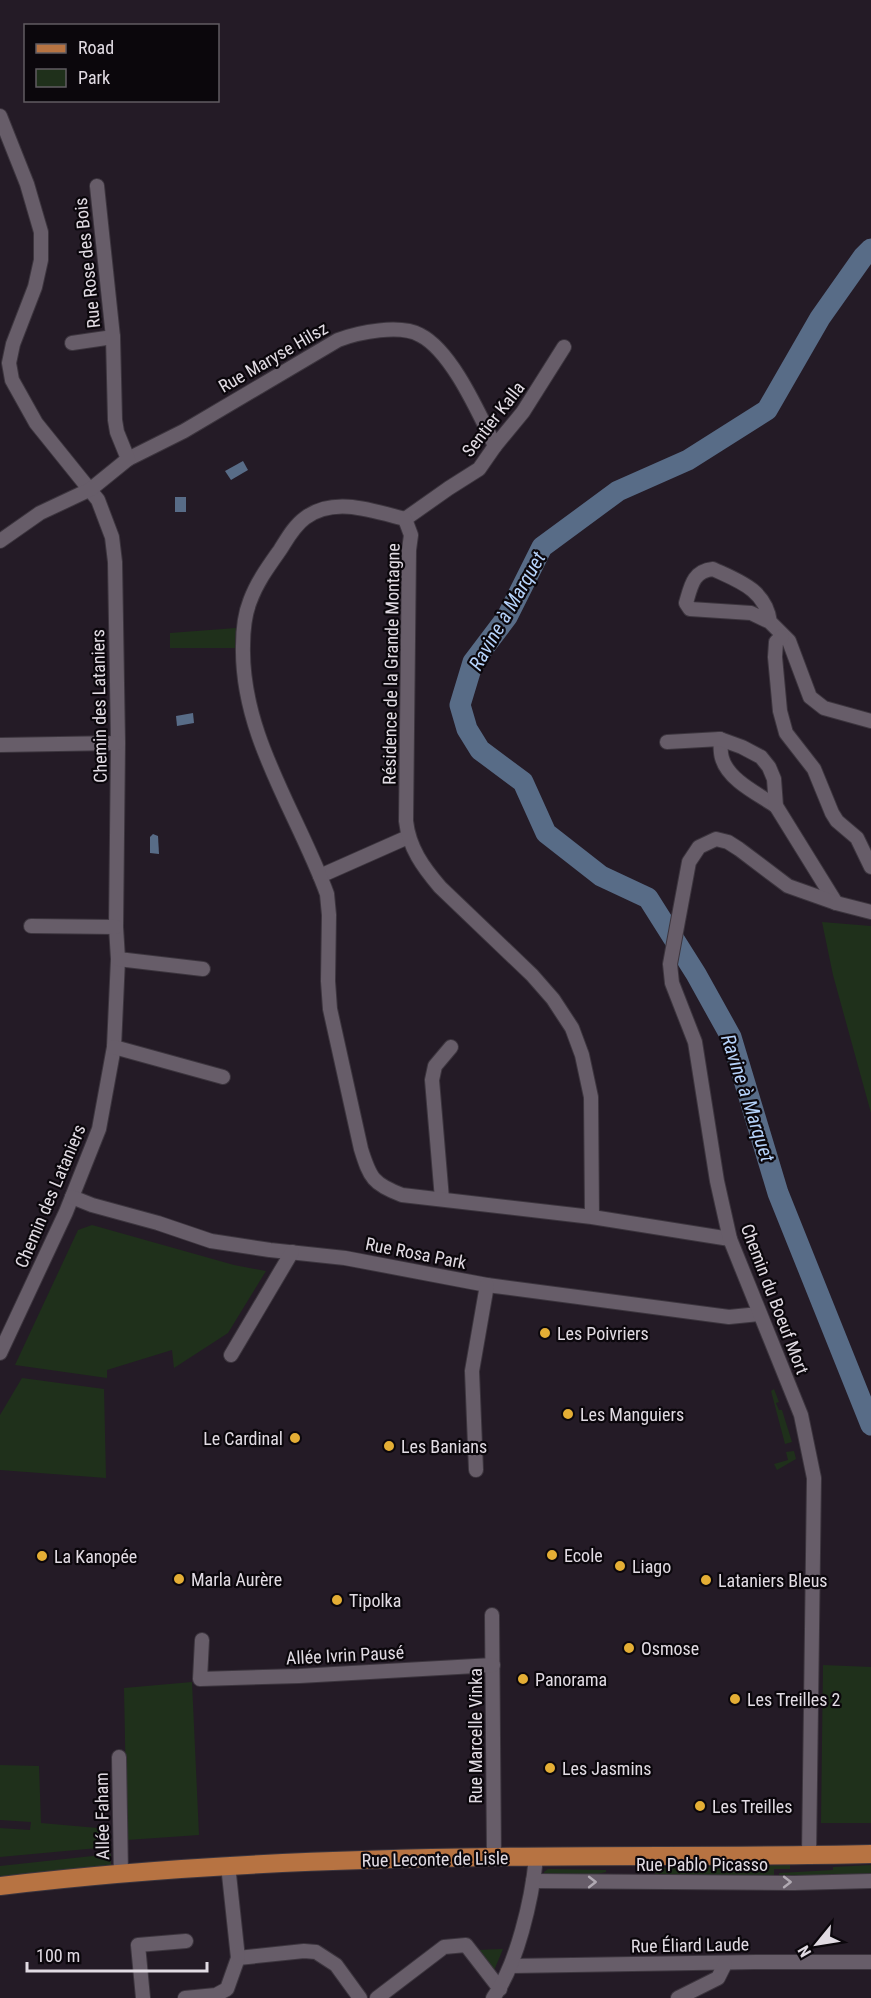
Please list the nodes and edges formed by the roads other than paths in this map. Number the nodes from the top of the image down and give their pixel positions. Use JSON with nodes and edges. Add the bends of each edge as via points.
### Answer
{"nodes":[{"id":1,"x":0,"y":116,"type":"edge"},
{"id":2,"x":97,"y":186,"type":"dead end"},
{"id":3,"x":113,"y":337,"type":"junction"},
{"id":4,"x":72,"y":343,"type":"dead end"},
{"id":5,"x":564,"y":347,"type":"dead end"},
{"id":6,"x":495,"y":446,"type":"junction"},
{"id":7,"x":128,"y":459,"type":"junction"},
{"id":8,"x":91,"y":489,"type":"junction"},
{"id":9,"x":405,"y":519,"type":"junction"},
{"id":10,"x":0,"y":541,"type":"edge"},
{"id":11,"x":770,"y":622,"type":"junction"},
{"id":12,"x":782,"y":636,"type":"junction"},
{"id":13,"x":871,"y":721,"type":"edge"},
{"id":14,"x":720,"y":738,"type":"junction"},
{"id":15,"x":667,"y":742,"type":"dead end"},
{"id":16,"x":118,"y":743,"type":"junction"},
{"id":17,"x":0,"y":745,"type":"edge"},
{"id":18,"x":776,"y":806,"type":"junction"},
{"id":19,"x":408,"y":837,"type":"junction"},
{"id":20,"x":871,"y":867,"type":"edge"},
{"id":21,"x":320,"y":876,"type":"junction"},
{"id":22,"x":836,"y":903,"type":"junction"},
{"id":23,"x":871,"y":912,"type":"edge"},
{"id":24,"x":31,"y":926,"type":"dead end"},
{"id":25,"x":116,"y":927,"type":"junction"},
{"id":26,"x":118,"y":959,"type":"junction"},
{"id":27,"x":203,"y":969,"type":"dead end"},
{"id":28,"x":114,"y":1047,"type":"junction"},
{"id":29,"x":451,"y":1047,"type":"dead end"},
{"id":30,"x":223,"y":1077,"type":"dead end"},
{"id":31,"x":72,"y":1197,"type":"junction"},
{"id":32,"x":442,"y":1199,"type":"junction"},
{"id":33,"x":592,"y":1217,"type":"junction"},
{"id":34,"x":730,"y":1239,"type":"junction"},
{"id":35,"x":292,"y":1252,"type":"junction"},
{"id":36,"x":487,"y":1285,"type":"junction"},
{"id":37,"x":759,"y":1314,"type":"junction"},
{"id":38,"x":0,"y":1353,"type":"edge"},
{"id":39,"x":231,"y":1355,"type":"dead end"},
{"id":40,"x":476,"y":1470,"type":"dead end"},
{"id":41,"x":492,"y":1615,"type":"dead end"},
{"id":42,"x":202,"y":1640,"type":"dead end"},
{"id":43,"x":493,"y":1665,"type":"junction"},
{"id":44,"x":119,"y":1757,"type":"dead end"},
{"id":45,"x":871,"y":1854,"type":"edge"},
{"id":46,"x":809,"y":1856,"type":"junction"},
{"id":47,"x":494,"y":1857,"type":"junction"},
{"id":48,"x":536,"y":1858,"type":"junction"},
{"id":49,"x":228,"y":1865,"type":"junction"},
{"id":50,"x":121,"y":1875,"type":"junction"},
{"id":51,"x":533,"y":1881,"type":"junction"},
{"id":52,"x":871,"y":1881,"type":"edge"},
{"id":53,"x":0,"y":1887,"type":"edge"},
{"id":54,"x":186,"y":1941,"type":"dead end"},
{"id":55,"x":238,"y":1958,"type":"junction"},
{"id":56,"x":871,"y":1962,"type":"edge"},
{"id":57,"x":724,"y":1964,"type":"junction"},
{"id":58,"x":511,"y":1966,"type":"junction"},
{"id":59,"x":228,"y":1993,"type":"edge"},
{"id":60,"x":496,"y":1993,"type":"edge"},
{"id":61,"x":143,"y":1998,"type":"edge"},
{"id":62,"x":185,"y":1998,"type":"edge"},
{"id":63,"x":360,"y":1998,"type":"edge"},
{"id":64,"x":377,"y":1998,"type":"edge"},
{"id":65,"x":678,"y":1998,"type":"edge"}],
"edges":[{"from":1,"to":8,"type":"street","name":"Chemin des Lataniers","via":[[41,232],[41,260],[35,286],[9,363],[12,380],[36,423]]},
{"from":2,"to":3,"type":"street","name":"Rue Rose des Bois"},
{"from":3,"to":4,"type":"street","name":"Rue Rose des Bois"},
{"from":3,"to":7,"type":"street","name":"Rue Rose des Bois","via":[[115,420]]},
{"from":5,"to":6,"type":"street","name":"Sentier Kalla","via":[[523,412]]},
{"from":6,"to":7,"type":"street","name":"Rue Maryse Hilsz","via":[[441,350],[419,334],[392,329],[355,333],[338,340],[184,431]]},
{"from":6,"to":9,"type":"street","name":"Sentier Kalla","via":[[479,469]]},
{"from":7,"to":8,"type":"street"},
{"from":8,"to":10,"type":"street","via":[[40,513]]},
{"from":8,"to":16,"type":"street","name":"Chemin des Lataniers","via":[[110,529],[115,562]]},
{"from":9,"to":19,"type":"street","name":"Résidence de la Grande Montagne","via":[[411,535]]},
{"from":9,"to":21,"type":"street","name":"Résidence de la Grande Montagne","via":[[348,506],[314,513],[296,526],[258,582],[249,603],[243,665],[252,713],[267,758]]},
{"from":11,"to":11,"type":"street","via":[[766,606],[744,583],[713,569],[693,579],[686,603],[690,609],[751,613]]},
{"from":11,"to":12,"type":"street"},
{"from":12,"to":13,"type":"street","via":[[789,641],[810,697],[824,708]]},
{"from":12,"to":20,"type":"street","via":[[776,642],[775,657],[786,733],[814,769],[832,813],[857,837]]},
{"from":14,"to":15,"type":"street"},
{"from":14,"to":18,"type":"street","via":[[727,769]]},
{"from":14,"to":18,"type":"street","via":[[765,762],[774,779]]},
{"from":16,"to":17,"type":"street"},
{"from":16,"to":25,"type":"street","name":"Chemin des Lataniers"},
{"from":18,"to":22,"type":"street"},
{"from":19,"to":21,"type":"street"},
{"from":19,"to":33,"type":"street","name":"Résidence de la Grande Montagne","via":[[427,872],[532,975],[572,1028],[591,1097]]},
{"from":21,"to":32,"type":"street","name":"Résidence de la Grande Montagne","via":[[330,915],[330,1010],[368,1169],[382,1187],[402,1195]]},
{"from":22,"to":23,"type":"street","name":"Chemin du Boeuf Mort"},
{"from":22,"to":34,"type":"street","name":"Chemin du Boeuf Mort","via":[[788,886],[728,842],[716,839],[699,847],[689,862],[670,964],[672,983],[695,1042]]},
{"from":24,"to":25,"type":"street"},
{"from":25,"to":26,"type":"street","name":"Chemin des Lataniers"},
{"from":26,"to":27,"type":"street"},
{"from":26,"to":28,"type":"street","name":"Chemin des Lataniers"},
{"from":28,"to":30,"type":"street"},
{"from":28,"to":31,"type":"street","name":"Chemin des Lataniers","via":[[99,1129]]},
{"from":29,"to":32,"type":"street","via":[[435,1066],[432,1080]]},
{"from":31,"to":35,"type":"street","name":"Rue Rosa Park","via":[[211,1241]]},
{"from":31,"to":38,"type":"street","name":"Chemin des Lataniers"},
{"from":32,"to":33,"type":"street","name":"Résidence de la Grande Montagne"},
{"from":33,"to":34,"type":"street","name":"Résidence de la Grande Montagne"},
{"from":34,"to":37,"type":"street","name":"Chemin du Boeuf Mort"},
{"from":35,"to":36,"type":"street","name":"Rue Rosa Park"},
{"from":35,"to":39,"type":"street"},
{"from":36,"to":37,"type":"street","name":"Rue Rosa Park","via":[[729,1317]]},
{"from":36,"to":40,"type":"street","via":[[472,1371]]},
{"from":37,"to":46,"type":"street","name":"Chemin du Boeuf Mort","via":[[801,1415],[814,1478]]},
{"from":41,"to":43,"type":"street","name":"Rue Marcelle Vinka"},
{"from":42,"to":43,"type":"street","name":"Allée Ivrin Pausé","via":[[200,1679]]},
{"from":43,"to":47,"type":"street","name":"Rue Marcelle Vinka"},
{"from":44,"to":50,"type":"street","name":"Allée Faham"},
{"from":45,"to":46,"type":"main road","name":"Rue Leconte de Lisle"},
{"from":46,"to":48,"type":"main road","name":"Rue Leconte de Lisle"},
{"from":47,"to":48,"type":"main road","name":"Rue Leconte de Lisle"},
{"from":47,"to":49,"type":"main road","name":"Rue Leconte de Lisle"},
{"from":48,"to":51,"type":"street"},
{"from":49,"to":50,"type":"main road","name":"Rue Leconte de Lisle"},
{"from":49,"to":55,"type":"street"},
{"from":50,"to":53,"type":"main road","name":"Rue Leconte de Lisle"},
{"from":51,"to":52,"type":"street","name":"Rue Pablo Picasso","one_way":true},
{"from":51,"to":58,"type":"street"},
{"from":54,"to":61,"type":"street","via":[[138,1946]]},
{"from":55,"to":59,"type":"street"},
{"from":55,"to":63,"type":"street","via":[[316,1952],[336,1965]]},
{"from":56,"to":57,"type":"street","name":"Rue Éliard Laude"},
{"from":57,"to":58,"type":"street","name":"Rue Éliard Laude"},
{"from":57,"to":65,"type":"street","via":[[718,1978]]},
{"from":58,"to":60,"type":"street"},
{"from":59,"to":62,"type":"street"},
{"from":60,"to":64,"type":"street","via":[[466,1945],[444,1947]]}]}
